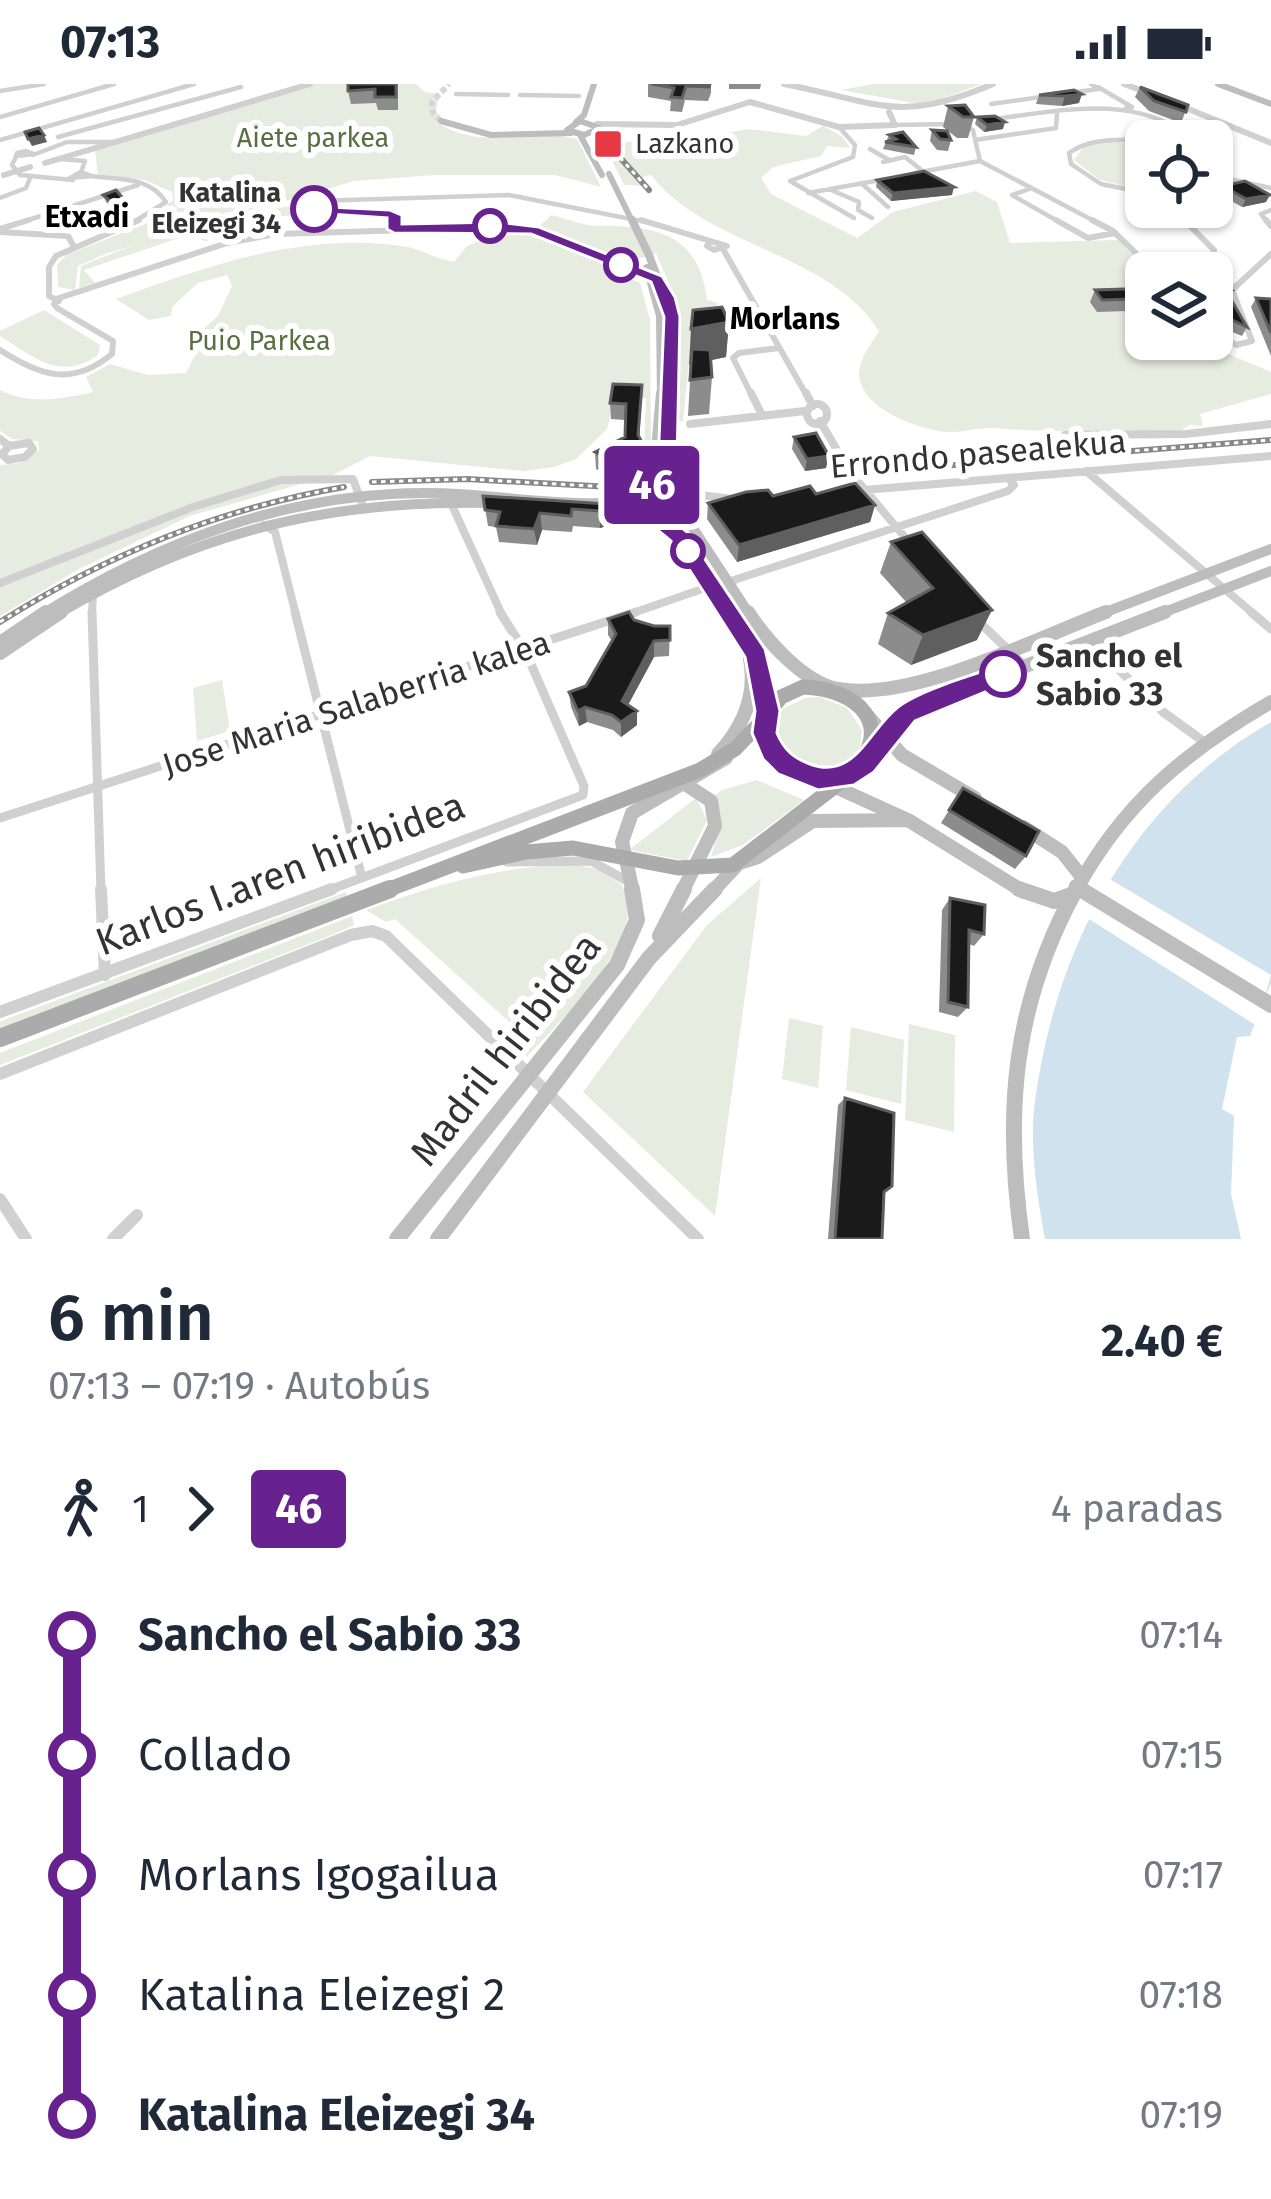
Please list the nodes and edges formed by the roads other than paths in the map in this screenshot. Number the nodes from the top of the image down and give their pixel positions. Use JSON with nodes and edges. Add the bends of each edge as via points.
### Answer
{"nodes":[{"id":1,"x":44,"y":84,"type":"edge"},
{"id":2,"x":114,"y":84,"type":"edge"},
{"id":3,"x":194,"y":84,"type":"edge"},
{"id":4,"x":310,"y":84,"type":"edge"},
{"id":5,"x":784,"y":84,"type":"edge"},
{"id":6,"x":993,"y":84,"type":"edge"},
{"id":7,"x":1092,"y":84,"type":"edge"},
{"id":8,"x":1124,"y":84,"type":"edge"},
{"id":9,"x":1222,"y":84,"type":"edge"},
{"id":10,"x":240,"y":85,"type":"edge"},
{"id":11,"x":595,"y":85,"type":"edge"},
{"id":12,"x":33,"y":86,"type":"edge"},
{"id":13,"x":250,"y":86,"type":"edge"},
{"id":14,"x":808,"y":86,"type":"edge"},
{"id":15,"x":0,"y":91,"type":"edge"},
{"id":16,"x":456,"y":94,"type":"dead end"},
{"id":17,"x":579,"y":96,"type":"junction"},
{"id":18,"x":1271,"y":102,"type":"edge"},
{"id":19,"x":991,"y":104,"type":"dead end"},
{"id":20,"x":1126,"y":108,"type":"dead end"},
{"id":21,"x":585,"y":110,"type":"junction"},
{"id":22,"x":1057,"y":114,"type":"junction"},
{"id":23,"x":0,"y":117,"type":"edge"},
{"id":24,"x":890,"y":118,"type":"junction"},
{"id":25,"x":444,"y":120,"type":"dead end"},
{"id":26,"x":1155,"y":120,"type":"edge"},
{"id":27,"x":962,"y":124,"type":"junction"},
{"id":28,"x":596,"y":127,"type":"junction"},
{"id":29,"x":839,"y":127,"type":"junction"},
{"id":30,"x":574,"y":129,"type":"junction"},
{"id":31,"x":85,"y":137,"type":"junction"},
{"id":32,"x":6,"y":139,"type":"edge"},
{"id":33,"x":975,"y":140,"type":"junction"},
{"id":34,"x":1125,"y":141,"type":"edge"},
{"id":35,"x":118,"y":142,"type":"junction"},
{"id":36,"x":1271,"y":143,"type":"edge"},
{"id":37,"x":870,"y":149,"type":"dead end"},
{"id":38,"x":88,"y":151,"type":"junction"},
{"id":39,"x":25,"y":154,"type":"junction"},
{"id":40,"x":60,"y":159,"type":"junction"},
{"id":41,"x":980,"y":161,"type":"junction"},
{"id":42,"x":45,"y":163,"type":"junction"},
{"id":43,"x":924,"y":172,"type":"junction"},
{"id":44,"x":92,"y":174,"type":"junction"},
{"id":45,"x":606,"y":175,"type":"junction"},
{"id":46,"x":2,"y":176,"type":"edge"},
{"id":47,"x":77,"y":177,"type":"junction"},
{"id":48,"x":30,"y":178,"type":"junction"},
{"id":49,"x":103,"y":178,"type":"junction"},
{"id":50,"x":1233,"y":180,"type":"edge"},
{"id":51,"x":124,"y":181,"type":"junction"},
{"id":52,"x":938,"y":182,"type":"edge"},
{"id":53,"x":860,"y":183,"type":"junction"},
{"id":54,"x":142,"y":184,"type":"junction"},
{"id":55,"x":154,"y":188,"type":"junction"},
{"id":56,"x":1032,"y":188,"type":"junction"},
{"id":57,"x":1125,"y":188,"type":"edge"},
{"id":58,"x":1271,"y":188,"type":"edge"},
{"id":59,"x":119,"y":189,"type":"junction"},
{"id":60,"x":829,"y":189,"type":"junction"},
{"id":61,"x":806,"y":194,"type":"junction"},
{"id":62,"x":0,"y":198,"type":"edge"},
{"id":63,"x":888,"y":207,"type":"dead end"},
{"id":64,"x":1271,"y":210,"type":"edge"},
{"id":65,"x":854,"y":217,"type":"dead end"},
{"id":66,"x":872,"y":218,"type":"dead end"},
{"id":67,"x":1271,"y":226,"type":"edge"},
{"id":68,"x":1194,"y":228,"type":"edge"},
{"id":69,"x":394,"y":229,"type":"junction"},
{"id":70,"x":0,"y":230,"type":"edge"},
{"id":71,"x":1114,"y":232,"type":"junction"},
{"id":72,"x":65,"y":236,"type":"junction"},
{"id":73,"x":100,"y":236,"type":"junction"},
{"id":74,"x":73,"y":245,"type":"junction"},
{"id":75,"x":1134,"y":252,"type":"edge"},
{"id":76,"x":1214,"y":252,"type":"edge"},
{"id":77,"x":1271,"y":254,"type":"edge"},
{"id":78,"x":645,"y":255,"type":"junction"},
{"id":79,"x":619,"y":265,"type":"junction"},
{"id":80,"x":650,"y":275,"type":"junction"},
{"id":81,"x":49,"y":285,"type":"junction"},
{"id":82,"x":655,"y":287,"type":"junction"},
{"id":83,"x":1233,"y":289,"type":"edge"},
{"id":84,"x":86,"y":291,"type":"junction"},
{"id":85,"x":1233,"y":293,"type":"edge"},
{"id":86,"x":70,"y":294,"type":"junction"},
{"id":87,"x":668,"y":297,"type":"junction"},
{"id":88,"x":56,"y":301,"type":"junction"},
{"id":89,"x":1233,"y":343,"type":"edge"},
{"id":90,"x":779,"y":348,"type":"junction"},
{"id":91,"x":0,"y":350,"type":"edge"},
{"id":92,"x":809,"y":409,"type":"junction"},
{"id":93,"x":762,"y":415,"type":"junction"},
{"id":94,"x":820,"y":422,"type":"junction"},
{"id":95,"x":690,"y":424,"type":"dead end"},
{"id":96,"x":1271,"y":424,"type":"edge"},
{"id":97,"x":1065,"y":435,"type":"dead end"},
{"id":98,"x":0,"y":440,"type":"edge"},
{"id":99,"x":9,"y":446,"type":"dead end"},
{"id":100,"x":1271,"y":456,"type":"edge"},
{"id":101,"x":1086,"y":471,"type":"junction"},
{"id":102,"x":1008,"y":478,"type":"junction"},
{"id":103,"x":653,"y":484,"type":"junction"},
{"id":104,"x":674,"y":484,"type":"junction"},
{"id":105,"x":864,"y":490,"type":"junction"},
{"id":106,"x":844,"y":491,"type":"edge"},
{"id":107,"x":691,"y":494,"type":"junction"},
{"id":108,"x":453,"y":496,"type":"junction"},
{"id":109,"x":638,"y":496,"type":"junction"},
{"id":110,"x":359,"y":500,"type":"junction"},
{"id":111,"x":741,"y":500,"type":"edge"},
{"id":112,"x":470,"y":501,"type":"junction"},
{"id":113,"x":643,"y":513,"type":"junction"},
{"id":114,"x":288,"y":516,"type":"junction"},
{"id":115,"x":685,"y":516,"type":"junction"},
{"id":116,"x":456,"y":518,"type":"junction"},
{"id":117,"x":661,"y":521,"type":"junction"},
{"id":118,"x":259,"y":523,"type":"junction"},
{"id":119,"x":896,"y":527,"type":"junction"},
{"id":120,"x":275,"y":532,"type":"junction"},
{"id":121,"x":1271,"y":549,"type":"edge"},
{"id":122,"x":926,"y":562,"type":"edge"},
{"id":123,"x":1271,"y":571,"type":"edge"},
{"id":124,"x":1206,"y":574,"type":"junction"},
{"id":125,"x":0,"y":583,"type":"edge"},
{"id":126,"x":711,"y":586,"type":"junction"},
{"id":127,"x":730,"y":589,"type":"junction"},
{"id":128,"x":1223,"y":589,"type":"junction"},
{"id":129,"x":93,"y":593,"type":"junction"},
{"id":130,"x":965,"y":606,"type":"edge"},
{"id":131,"x":65,"y":608,"type":"junction"},
{"id":132,"x":89,"y":613,"type":"junction"},
{"id":133,"x":734,"y":621,"type":"junction"},
{"id":134,"x":1271,"y":629,"type":"edge"},
{"id":135,"x":1089,"y":641,"type":"junction"},
{"id":136,"x":0,"y":643,"type":"edge"},
{"id":137,"x":520,"y":649,"type":"junction"},
{"id":138,"x":1005,"y":650,"type":"junction"},
{"id":139,"x":0,"y":653,"type":"edge"},
{"id":140,"x":1025,"y":666,"type":"junction"},
{"id":141,"x":762,"y":670,"type":"junction"},
{"id":142,"x":783,"y":672,"type":"junction"},
{"id":143,"x":836,"y":689,"type":"junction"},
{"id":144,"x":1271,"y":702,"type":"edge"},
{"id":145,"x":865,"y":712,"type":"junction"},
{"id":146,"x":766,"y":715,"type":"junction"},
{"id":147,"x":321,"y":716,"type":"junction"},
{"id":148,"x":885,"y":736,"type":"junction"},
{"id":149,"x":1203,"y":741,"type":"junction"},
{"id":150,"x":735,"y":749,"type":"junction"},
{"id":151,"x":871,"y":755,"type":"junction"},
{"id":152,"x":709,"y":762,"type":"junction"},
{"id":153,"x":856,"y":772,"type":"junction"},
{"id":154,"x":807,"y":776,"type":"junction"},
{"id":155,"x":682,"y":782,"type":"junction"},
{"id":156,"x":97,"y":787,"type":"junction"},
{"id":157,"x":834,"y":787,"type":"junction"},
{"id":158,"x":981,"y":802,"type":"edge"},
{"id":159,"x":1000,"y":813,"type":"edge"},
{"id":160,"x":0,"y":818,"type":"edge"},
{"id":161,"x":908,"y":820,"type":"junction"},
{"id":162,"x":766,"y":837,"type":"junction"},
{"id":163,"x":623,"y":855,"type":"junction"},
{"id":164,"x":478,"y":862,"type":"junction"},
{"id":165,"x":734,"y":868,"type":"junction"},
{"id":166,"x":698,"y":870,"type":"junction"},
{"id":167,"x":362,"y":878,"type":"junction"},
{"id":168,"x":412,"y":879,"type":"junction"},
{"id":169,"x":632,"y":884,"type":"junction"},
{"id":170,"x":1076,"y":885,"type":"junction"},
{"id":171,"x":649,"y":958,"type":"junction"},
{"id":172,"x":105,"y":974,"type":"junction"},
{"id":173,"x":1268,"y":1003,"type":"edge"},
{"id":174,"x":0,"y":1012,"type":"edge"},
{"id":175,"x":0,"y":1038,"type":"edge"},
{"id":176,"x":0,"y":1074,"type":"edge"},
{"id":177,"x":530,"y":1075,"type":"junction"},
{"id":178,"x":549,"y":1095,"type":"junction"},
{"id":179,"x":0,"y":1198,"type":"edge"},
{"id":180,"x":136,"y":1216,"type":"dead end"},
{"id":181,"x":26,"y":1239,"type":"edge"},
{"id":182,"x":113,"y":1239,"type":"edge"},
{"id":183,"x":397,"y":1239,"type":"edge"},
{"id":184,"x":438,"y":1239,"type":"edge"},
{"id":185,"x":698,"y":1239,"type":"edge"},
{"id":186,"x":1022,"y":1239,"type":"edge"}],
"edges":[{"from":1,"to":12,"type":"street"},
{"from":2,"to":23,"type":"street"},
{"from":3,"to":32,"type":"street"},
{"from":4,"to":35,"type":"street"},
{"from":5,"to":14,"type":"street"},
{"from":6,"to":24,"type":"street"},
{"from":7,"to":19,"type":"street","via":[[1097,90]]},
{"from":7,"to":20,"type":"street","via":[[1127,100]]},
{"from":8,"to":36,"type":"street"},
{"from":9,"to":18,"type":"main road"},
{"from":10,"to":13,"type":"street"},
{"from":10,"to":31,"type":"street"},
{"from":11,"to":17,"type":"street"},
{"from":11,"to":21,"type":"main road"},
{"from":11,"to":28,"type":"main road","via":[[588,116]]},
{"from":12,"to":15,"type":"street"},
{"from":14,"to":24,"type":"street"},
{"from":16,"to":17,"type":"street"},
{"from":17,"to":21,"type":"street"},
{"from":21,"to":30,"type":"main road"},
{"from":22,"to":26,"type":"street","via":[[1123,112]]},
{"from":22,"to":27,"type":"street"},
{"from":22,"to":33,"type":"street","via":[[1056,128]]},
{"from":24,"to":27,"type":"street"},
{"from":24,"to":29,"type":"street"},
{"from":25,"to":30,"type":"main road","via":[[491,135]]},
{"from":27,"to":33,"type":"street"},
{"from":28,"to":29,"type":"street","via":[[684,124],[746,102]]},
{"from":28,"to":30,"type":"main road"},
{"from":28,"to":30,"type":"main road"},
{"from":28,"to":45,"type":"main road"},
{"from":29,"to":61,"type":"street","via":[[855,145],[853,157],[794,177],[792,185]]},
{"from":30,"to":45,"type":"main road"},
{"from":31,"to":35,"type":"street"},
{"from":31,"to":38,"type":"street"},
{"from":31,"to":39,"type":"street"},
{"from":32,"to":39,"type":"street"},
{"from":33,"to":41,"type":"street"},
{"from":34,"to":57,"type":"street","via":[[1085,142],[1068,158],[1091,180]]},
{"from":35,"to":38,"type":"street"},
{"from":37,"to":43,"type":"street","via":[[886,161],[905,157]]},
{"from":38,"to":40,"type":"street"},
{"from":38,"to":42,"type":"street"},
{"from":38,"to":44,"type":"street"},
{"from":39,"to":47,"type":"street","via":[[20,164],[27,172]]},
{"from":39,"to":48,"type":"street","via":[[14,170]]},
{"from":40,"to":42,"type":"street"},
{"from":40,"to":47,"type":"street","via":[[85,161]]},
{"from":41,"to":43,"type":"street"},
{"from":41,"to":56,"type":"street"},
{"from":42,"to":46,"type":"street","bridge":true},
{"from":43,"to":52,"type":"street"},
{"from":43,"to":53,"type":"street"},
{"from":44,"to":47,"type":"street"},
{"from":44,"to":49,"type":"street"},
{"from":45,"to":78,"type":"main road","bridge":true},
{"from":47,"to":48,"type":"street"},
{"from":47,"to":51,"type":"street"},
{"from":48,"to":62,"type":"street","via":[[26,188]]},
{"from":49,"to":51,"type":"street"},
{"from":49,"to":55,"type":"street"},
{"from":50,"to":58,"type":"street"},
{"from":51,"to":54,"type":"street"},
{"from":51,"to":59,"type":"street"},
{"from":53,"to":60,"type":"street"},
{"from":53,"to":63,"type":"street"},
{"from":54,"to":55,"type":"street"},
{"from":54,"to":59,"type":"street"},
{"from":55,"to":73,"type":"street","via":[[165,198],[158,211]]},
{"from":56,"to":71,"type":"street"},
{"from":56,"to":71,"type":"street","via":[[1012,195],[1088,238]]},
{"from":59,"to":70,"type":"street"},
{"from":60,"to":61,"type":"street"},
{"from":60,"to":66,"type":"street"},
{"from":61,"to":65,"type":"street"},
{"from":64,"to":67,"type":"street","via":[[1261,214]]},
{"from":68,"to":76,"type":"street"},
{"from":69,"to":79,"type":"street","via":[[523,228]]},
{"from":69,"to":84,"type":"street","via":[[241,240]]},
{"from":69,"to":90,"type":"street","via":[[390,214],[316,210],[315,201],[509,195],[710,242],[723,249]]},
{"from":70,"to":72,"type":"street"},
{"from":71,"to":75,"type":"street"},
{"from":72,"to":73,"type":"street"},
{"from":72,"to":74,"type":"street"},
{"from":73,"to":74,"type":"street"},
{"from":74,"to":81,"type":"street","via":[[50,266]]},
{"from":77,"to":83,"type":"street"},
{"from":78,"to":79,"type":"street"},
{"from":78,"to":80,"type":"main road"},
{"from":78,"to":87,"type":"main road"},
{"from":79,"to":80,"type":"street"},
{"from":79,"to":82,"type":"street"},
{"from":80,"to":82,"type":"main road"},
{"from":80,"to":87,"type":"street"},
{"from":81,"to":86,"type":"street"},
{"from":81,"to":88,"type":"street"},
{"from":82,"to":103,"type":"main road","via":[[663,332]]},
{"from":84,"to":86,"type":"street"},
{"from":84,"to":88,"type":"street"},
{"from":85,"to":89,"type":"street","via":[[1251,343]]},
{"from":86,"to":88,"type":"street"},
{"from":87,"to":104,"type":"main road"},
{"from":88,"to":91,"type":"street","via":[[109,337],[115,347],[107,359],[52,377]]},
{"from":90,"to":92,"type":"street"},
{"from":90,"to":93,"type":"street","via":[[733,358]]},
{"from":92,"to":93,"type":"street"},
{"from":92,"to":94,"type":"street","via":[[808,418]]},
{"from":92,"to":94,"type":"street","via":[[830,412]]},
{"from":93,"to":95,"type":"street"},
{"from":94,"to":105,"type":"street"},
{"from":96,"to":97,"type":"street"},
{"from":98,"to":99,"type":"street"},
{"from":100,"to":101,"type":"street","name":"Errondo pasealekua"},
{"from":101,"to":102,"type":"street","name":"Errondo pasealekua"},
{"from":101,"to":124,"type":"street"},
{"from":102,"to":105,"type":"street","name":"Errondo pasealekua"},
{"from":102,"to":119,"type":"street","via":[[1008,491]]},
{"from":103,"to":104,"type":"main road"},
{"from":103,"to":109,"type":"main road"},
{"from":104,"to":107,"type":"main road"},
{"from":105,"to":106,"type":"street","name":"Errondo pasealekua"},
{"from":105,"to":119,"type":"street"},
{"from":107,"to":111,"type":"street"},
{"from":107,"to":115,"type":"main road","via":[[694,506]]},
{"from":108,"to":109,"type":"main road"},
{"from":108,"to":110,"type":"main road"},
{"from":108,"to":112,"type":"main road"},
{"from":108,"to":116,"type":"street"},
{"from":109,"to":113,"type":"main road"},
{"from":110,"to":114,"type":"main road"},
{"from":110,"to":125,"type":"street","via":[[352,479],[281,480]]},
{"from":110,"to":136,"type":"main road","via":[[268,514],[172,547]]},
{"from":112,"to":113,"type":"main road"},
{"from":112,"to":116,"type":"street"},
{"from":113,"to":117,"type":"main road"},
{"from":114,"to":118,"type":"main road"},
{"from":114,"to":120,"type":"street"},
{"from":115,"to":117,"type":"main road"},
{"from":115,"to":127,"type":"main road"},
{"from":116,"to":137,"type":"street"},
{"from":117,"to":126,"type":"main road"},
{"from":118,"to":120,"type":"street"},
{"from":118,"to":129,"type":"main road"},
{"from":119,"to":122,"type":"street"},
{"from":119,"to":127,"type":"street","via":[[734,580]]},
{"from":120,"to":147,"type":"street"},
{"from":121,"to":124,"type":"main road"},
{"from":123,"to":128,"type":"main road"},
{"from":124,"to":128,"type":"street"},
{"from":124,"to":138,"type":"main road"},
{"from":126,"to":133,"type":"main road"},
{"from":126,"to":137,"type":"street","name":"Jose Maria Salaberria kalea"},
{"from":127,"to":142,"type":"main road"},
{"from":128,"to":134,"type":"street"},
{"from":128,"to":135,"type":"main road"},
{"from":129,"to":131,"type":"main road"},
{"from":129,"to":132,"type":"street"},
{"from":130,"to":138,"type":"street"},
{"from":131,"to":132,"type":"street"},
{"from":131,"to":139,"type":"main road"},
{"from":132,"to":156,"type":"street"},
{"from":133,"to":141,"type":"main road"},
{"from":133,"to":152,"type":"main road","via":[[753,686],[740,725]]},
{"from":135,"to":140,"type":"main road"},
{"from":135,"to":149,"type":"street"},
{"from":137,"to":147,"type":"street","name":"Jose Maria Salaberria kalea"},
{"from":137,"to":167,"type":"street","name":"Karlos I.aren hiribidea","via":[[583,795]]},
{"from":138,"to":140,"type":"street"},
{"from":138,"to":143,"type":"main road","via":[[904,688]]},
{"from":140,"to":148,"type":"main road","via":[[920,707]]},
{"from":141,"to":142,"type":"main road"},
{"from":141,"to":146,"type":"main road"},
{"from":142,"to":143,"type":"main road"},
{"from":143,"to":145,"type":"main road"},
{"from":143,"to":146,"type":"main road","via":[[797,688],[775,699]]},
{"from":144,"to":149,"type":"main road"},
{"from":145,"to":148,"type":"main road"},
{"from":145,"to":151,"type":"main road"},
{"from":146,"to":150,"type":"main road"},
{"from":146,"to":154,"type":"main road","via":[[772,751]]},
{"from":147,"to":156,"type":"street","name":"Jose Maria Salaberria kalea"},
{"from":147,"to":167,"type":"street"},
{"from":148,"to":151,"type":"main road"},
{"from":148,"to":158,"type":"main road"},
{"from":149,"to":170,"type":"main road","via":[[1135,801]]},
{"from":150,"to":152,"type":"main road","name":"Karlos I.aren hiribidea"},
{"from":150,"to":155,"type":"main road","via":[[716,770]]},
{"from":151,"to":153,"type":"main road"},
{"from":152,"to":155,"type":"main road","name":"Karlos I.aren hiribidea"},
{"from":153,"to":154,"type":"main road"},
{"from":153,"to":157,"type":"main road"},
{"from":154,"to":157,"type":"main road"},
{"from":155,"to":163,"type":"main road","via":[[637,808],[624,827]]},
{"from":155,"to":166,"type":"main road","name":"Madril hiribidea","via":[[709,798],[716,816]]},
{"from":155,"to":168,"type":"main road","name":"Karlos I.aren hiribidea"},
{"from":156,"to":160,"type":"street","name":"Jose Maria Salaberria kalea"},
{"from":156,"to":172,"type":"street"},
{"from":157,"to":161,"type":"main road"},
{"from":157,"to":162,"type":"main road"},
{"from":159,"to":170,"type":"main road","via":[[1057,848]]},
{"from":161,"to":165,"type":"main road","name":"Madril hiribidea","via":[[814,821]]},
{"from":161,"to":170,"type":"main road","via":[[1033,897],[1054,901]]},
{"from":162,"to":165,"type":"main road"},
{"from":162,"to":166,"type":"main road"},
{"from":163,"to":164,"type":"main road","name":"Karlos I.aren hiribidea","via":[[562,849]]},
{"from":163,"to":166,"type":"main road","name":"Karlos I.aren hiribidea"},
{"from":163,"to":169,"type":"main road","name":"Madril hiribidea"},
{"from":164,"to":168,"type":"main road","name":"Karlos I.aren hiribidea"},
{"from":164,"to":169,"type":"street","name":"Karlos I.aren hiribidea","via":[[591,861]]},
{"from":165,"to":166,"type":"main road"},
{"from":165,"to":171,"type":"main road","name":"Madril hiribidea"},
{"from":166,"to":171,"type":"main road","name":"Madril hiribidea"},
{"from":167,"to":172,"type":"street","name":"Karlos I.aren hiribidea"},
{"from":168,"to":175,"type":"main road","name":"Karlos I.aren hiribidea"},
{"from":169,"to":177,"type":"main road","name":"Madril hiribidea","via":[[637,918],[627,946]]},
{"from":170,"to":173,"type":"main road"},
{"from":170,"to":186,"type":"main road","via":[[1046,951],[1021,1039],[1012,1164]]},
{"from":171,"to":178,"type":"main road","name":"Madril hiribidea"},
{"from":172,"to":174,"type":"street","name":"Karlos I.aren hiribidea"},
{"from":176,"to":177,"type":"street","via":[[365,932],[386,936]]},
{"from":177,"to":178,"type":"street"},
{"from":177,"to":183,"type":"main road","name":"Madril hiribidea"},
{"from":178,"to":184,"type":"main road","name":"Madril hiribidea"},
{"from":178,"to":185,"type":"street"},
{"from":179,"to":181,"type":"street"},
{"from":180,"to":182,"type":"street"}]}
